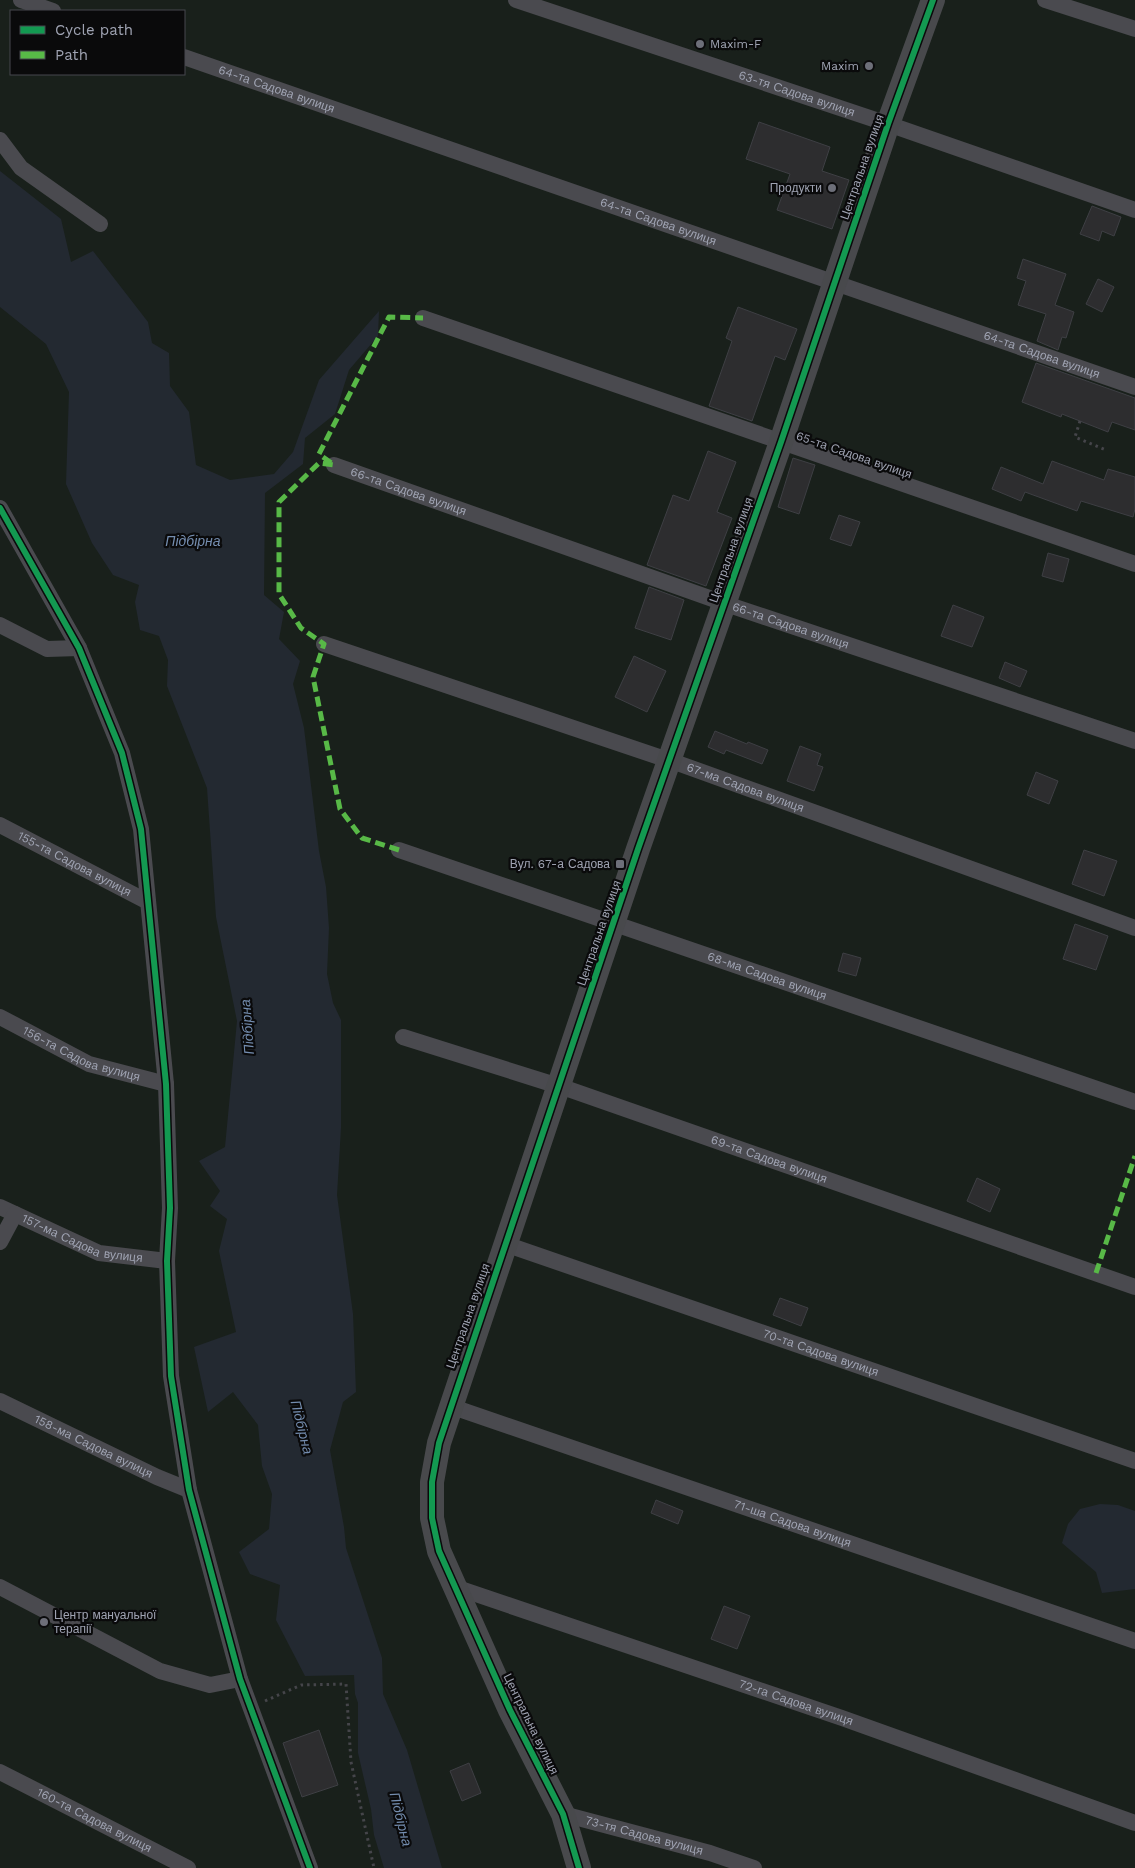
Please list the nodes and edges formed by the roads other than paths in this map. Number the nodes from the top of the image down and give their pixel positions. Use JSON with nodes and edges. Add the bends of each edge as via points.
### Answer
{"nodes":[{"id":1,"x":21,"y":0,"type":"edge"},
{"id":2,"x":516,"y":0,"type":"edge"},
{"id":3,"x":933,"y":0,"type":"edge"},
{"id":4,"x":1045,"y":0,"type":"edge"},
{"id":5,"x":50,"y":10,"type":"edge"},
{"id":6,"x":1135,"y":30,"type":"edge"},
{"id":7,"x":185,"y":57,"type":"edge"},
{"id":8,"x":888,"y":124,"type":"junction"},
{"id":9,"x":0,"y":140,"type":"edge"},
{"id":10,"x":1135,"y":210,"type":"edge"},
{"id":11,"x":100,"y":224,"type":"dead end"},
{"id":12,"x":835,"y":283,"type":"junction"},
{"id":13,"x":423,"y":318,"type":"dead end"},
{"id":14,"x":1135,"y":387,"type":"edge"},
{"id":15,"x":781,"y":442,"type":"junction"},
{"id":16,"x":334,"y":465,"type":"dead end"},
{"id":17,"x":0,"y":508,"type":"edge"},
{"id":18,"x":1135,"y":564,"type":"edge"},
{"id":19,"x":724,"y":603,"type":"junction"},
{"id":20,"x":0,"y":625,"type":"edge"},
{"id":21,"x":324,"y":644,"type":"dead end"},
{"id":22,"x":79,"y":648,"type":"junction"},
{"id":23,"x":1135,"y":741,"type":"edge"},
{"id":24,"x":670,"y":760,"type":"junction"},
{"id":25,"x":0,"y":824,"type":"edge"},
{"id":26,"x":399,"y":850,"type":"dead end"},
{"id":27,"x":148,"y":902,"type":"junction"},
{"id":28,"x":614,"y":923,"type":"junction"},
{"id":29,"x":1135,"y":928,"type":"edge"},
{"id":30,"x":0,"y":1017,"type":"edge"},
{"id":31,"x":402,"y":1037,"type":"dead end"},
{"id":32,"x":166,"y":1084,"type":"junction"},
{"id":33,"x":559,"y":1086,"type":"junction"},
{"id":34,"x":1135,"y":1102,"type":"edge"},
{"id":35,"x":7,"y":1210,"type":"edge"},
{"id":36,"x":0,"y":1242,"type":"edge"},
{"id":37,"x":505,"y":1244,"type":"junction"},
{"id":38,"x":167,"y":1261,"type":"junction"},
{"id":39,"x":1135,"y":1287,"type":"edge"},
{"id":40,"x":0,"y":1400,"type":"edge"},
{"id":41,"x":450,"y":1406,"type":"junction"},
{"id":42,"x":1135,"y":1461,"type":"edge"},
{"id":43,"x":189,"y":1490,"type":"junction"},
{"id":44,"x":0,"y":1587,"type":"edge"},
{"id":45,"x":455,"y":1587,"type":"junction"},
{"id":46,"x":1135,"y":1641,"type":"edge"},
{"id":47,"x":240,"y":1679,"type":"junction"},
{"id":48,"x":0,"y":1772,"type":"edge"},
{"id":49,"x":563,"y":1814,"type":"junction"},
{"id":50,"x":1135,"y":1823,"type":"edge"},
{"id":51,"x":188,"y":1868,"type":"edge"},
{"id":52,"x":310,"y":1868,"type":"edge"},
{"id":53,"x":579,"y":1868,"type":"edge"},
{"id":54,"x":754,"y":1868,"type":"edge"}],
"edges":[{"from":1,"to":5,"type":"street"},
{"from":2,"to":8,"type":"street","name":"63-тя Садова вулиця"},
{"from":3,"to":8,"type":"street","name":"Центральна вулиця"},
{"from":4,"to":6,"type":"street"},
{"from":7,"to":12,"type":"street","name":"64-та Садова вулиця"},
{"from":8,"to":10,"type":"street","name":"63-тя Садова вулиця"},
{"from":8,"to":12,"type":"street","name":"Центральна вулиця"},
{"from":9,"to":11,"type":"street","via":[[21,168]]},
{"from":12,"to":14,"type":"street","name":"64-та Садова вулиця"},
{"from":12,"to":15,"type":"street","name":"Центральна вулиця"},
{"from":13,"to":15,"type":"street","name":"65-та Садова вулиця"},
{"from":15,"to":18,"type":"street","name":"65-та Садова вулиця"},
{"from":15,"to":19,"type":"street","name":"Центральна вулиця"},
{"from":16,"to":19,"type":"street","name":"66-та Садова вулиця"},
{"from":17,"to":22,"type":"street"},
{"from":19,"to":23,"type":"street","name":"66-та Садова вулиця"},
{"from":19,"to":24,"type":"street","name":"Центральна вулиця"},
{"from":20,"to":22,"type":"street","via":[[47,649]]},
{"from":21,"to":24,"type":"street","name":"67-ма Садова вулиця"},
{"from":22,"to":27,"type":"street","via":[[122,753],[141,829]]},
{"from":24,"to":28,"type":"street","name":"Центральна вулиця"},
{"from":24,"to":29,"type":"street","name":"67-ма Садова вулиця"},
{"from":25,"to":27,"type":"street","name":"155-та Садова вулиця"},
{"from":26,"to":28,"type":"street","name":"68-ма Садова вулиця"},
{"from":27,"to":32,"type":"street"},
{"from":28,"to":33,"type":"street","name":"Центральна вулиця"},
{"from":28,"to":34,"type":"street","name":"68-ма Садова вулиця"},
{"from":30,"to":32,"type":"street","name":"156-та Садова вулиця","via":[[89,1064]]},
{"from":31,"to":33,"type":"street","name":"69-та Садова вулиця"},
{"from":32,"to":38,"type":"street","via":[[170,1208]]},
{"from":33,"to":37,"type":"street","name":"Центральна вулиця"},
{"from":33,"to":39,"type":"street","name":"69-та Садова вулиця"},
{"from":35,"to":36,"type":"street"},
{"from":35,"to":38,"type":"street","name":"157-ма Садова вулиця","via":[[99,1253]]},
{"from":37,"to":41,"type":"street","name":"Центральна вулиця"},
{"from":37,"to":42,"type":"street","name":"70-та Садова вулиця"},
{"from":38,"to":43,"type":"street","via":[[171,1376]]},
{"from":40,"to":43,"type":"street","name":"158-ма Садова вулиця"},
{"from":41,"to":45,"type":"street","name":"Центральна вулиця","via":[[432,1482],[432,1518],[439,1551]]},
{"from":41,"to":46,"type":"street","name":"71-ша Садова вулиця"},
{"from":43,"to":47,"type":"street"},
{"from":44,"to":47,"type":"street","via":[[160,1671],[210,1685]]},
{"from":45,"to":49,"type":"street","name":"Центральна вулиця","via":[[510,1710]]},
{"from":45,"to":50,"type":"street","name":"72-га Садова вулиця","via":[[842,1718]]},
{"from":47,"to":52,"type":"street"},
{"from":48,"to":51,"type":"street","name":"160-та Садова вулиця"},
{"from":49,"to":53,"type":"street","name":"Центральна вулиця"},
{"from":49,"to":54,"type":"street","name":"73-тя Садова вулиця"}]}
